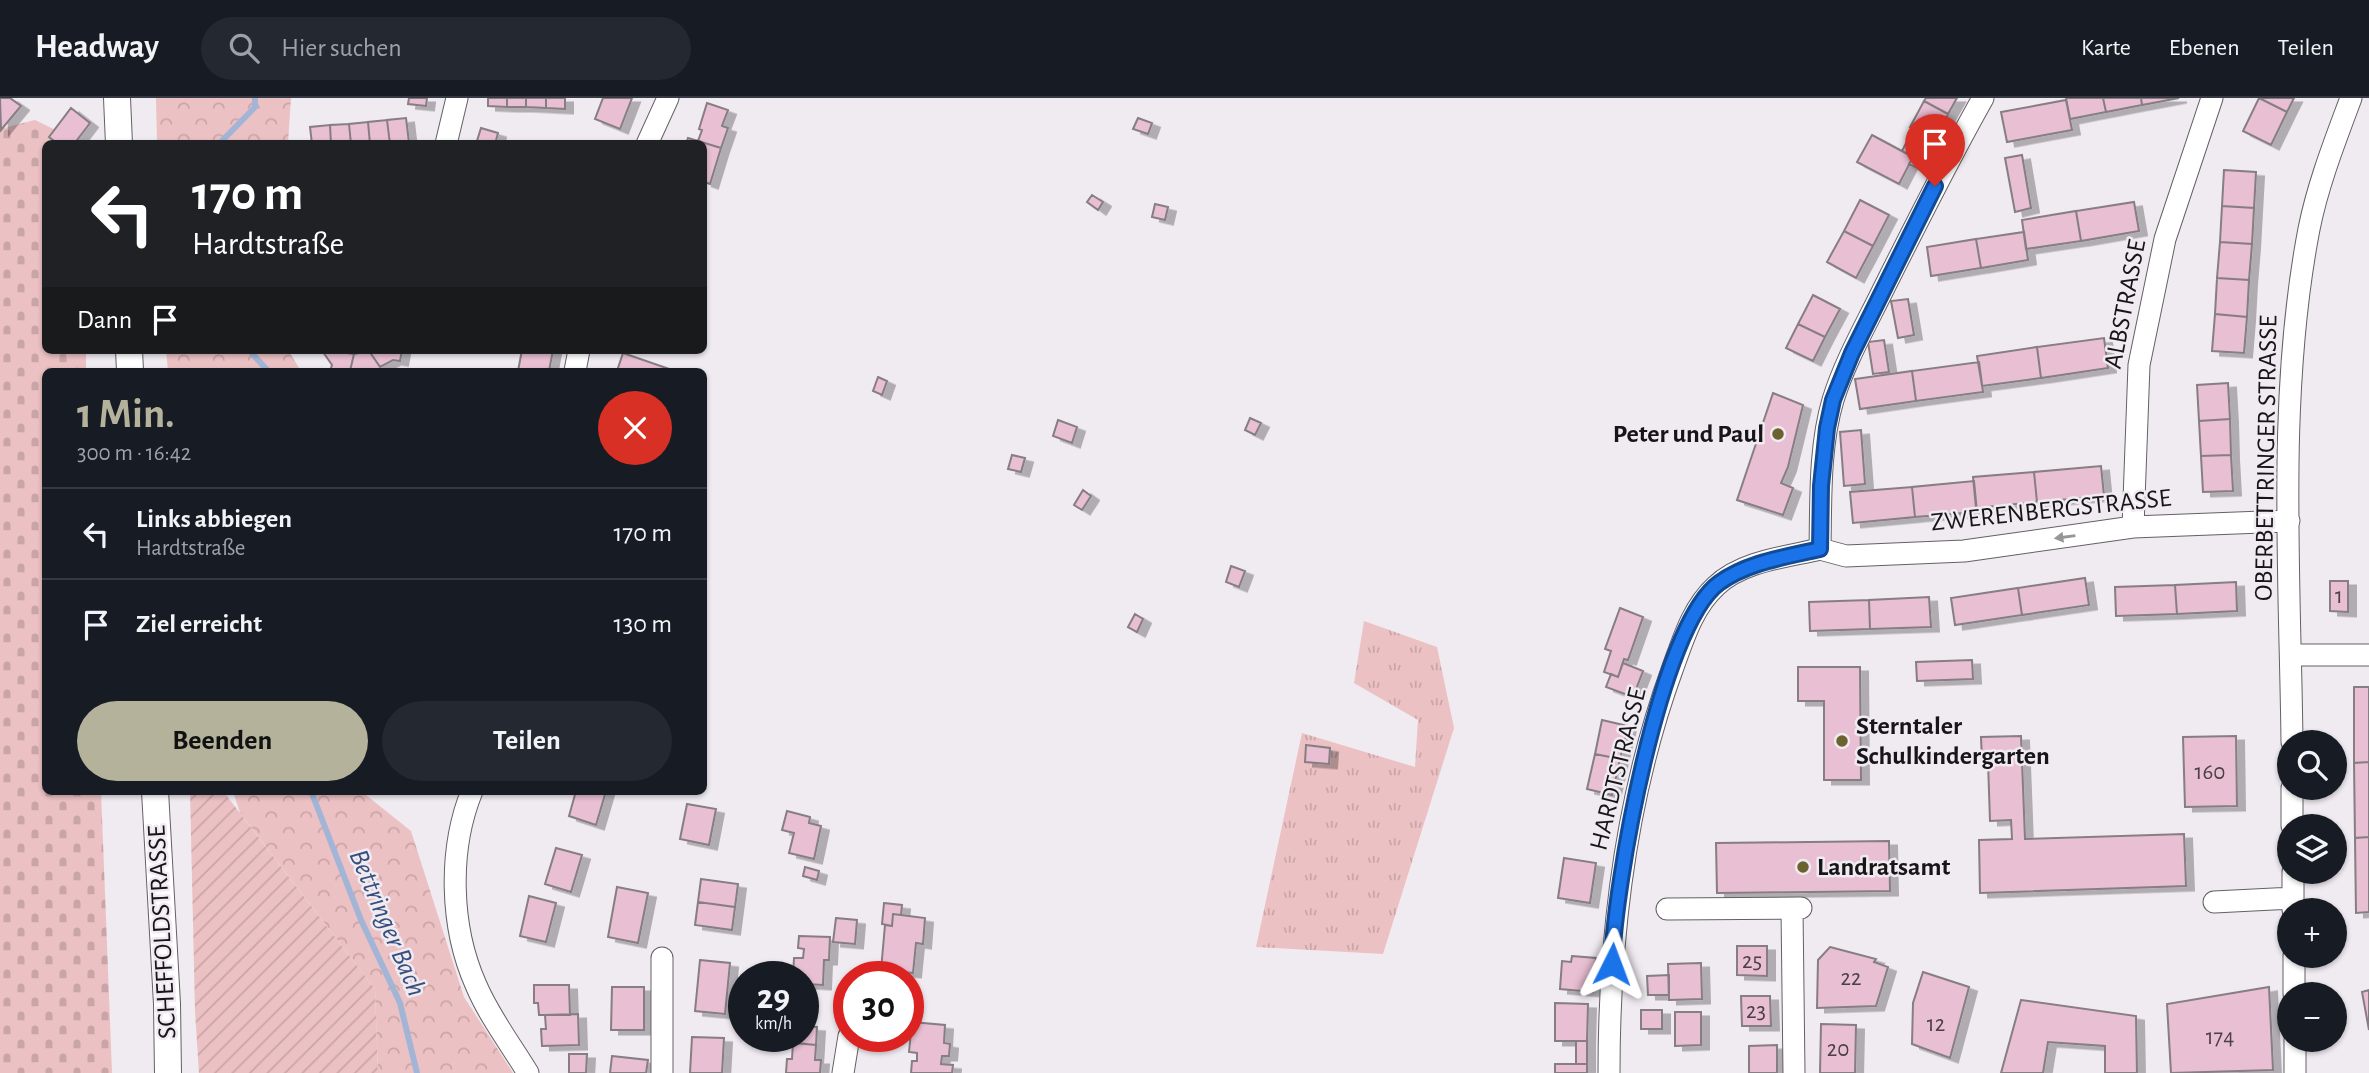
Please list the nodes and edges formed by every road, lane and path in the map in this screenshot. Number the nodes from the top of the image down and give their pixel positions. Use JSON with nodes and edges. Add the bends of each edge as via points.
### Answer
{"nodes":[{"id":1,"x":117,"y":98,"type":"edge"},
{"id":2,"x":457,"y":98,"type":"edge"},
{"id":3,"x":668,"y":98,"type":"edge"},
{"id":4,"x":1983,"y":98,"type":"edge"},
{"id":5,"x":2212,"y":98,"type":"edge"},
{"id":6,"x":2351,"y":98,"type":"edge"},
{"id":7,"x":119,"y":140,"type":"edge"},
{"id":8,"x":447,"y":140,"type":"edge"},
{"id":9,"x":649,"y":140,"type":"edge"},
{"id":10,"x":2289,"y":521,"type":"junction"},
{"id":11,"x":2133,"y":527,"type":"junction"},
{"id":12,"x":1820,"y":549,"type":"junction"},
{"id":13,"x":2291,"y":655,"type":"junction"},
{"id":14,"x":2369,"y":655,"type":"edge"},
{"id":15,"x":2292,"y":730,"type":"edge"},
{"id":16,"x":155,"y":795,"type":"edge"},
{"id":17,"x":470,"y":795,"type":"edge"},
{"id":18,"x":2214,"y":902,"type":"dead end"},
{"id":19,"x":2277,"y":904,"type":"edge"},
{"id":20,"x":1667,"y":909,"type":"dead end"},
{"id":21,"x":662,"y":958,"type":"dead end"},
{"id":22,"x":846,"y":1052,"type":"edge"},
{"id":23,"x":2295,"y":1052,"type":"edge"},
{"id":24,"x":168,"y":1073,"type":"edge"},
{"id":25,"x":528,"y":1073,"type":"edge"},
{"id":26,"x":662,"y":1073,"type":"edge"},
{"id":27,"x":843,"y":1073,"type":"edge"},
{"id":28,"x":1609,"y":1073,"type":"edge"},
{"id":29,"x":1794,"y":1073,"type":"edge"},
{"id":30,"x":2295,"y":1073,"type":"edge"}],
"edges":[{"from":1,"to":7,"type":"main road"},
{"from":2,"to":8,"type":"street"},
{"from":3,"to":9,"type":"street"},
{"from":4,"to":12,"type":"street","via":[[1852,353],[1833,400],[1821,486]]},
{"from":5,"to":11,"type":"street","name":"ALBSTRASSE","via":[[2165,239],[2139,365]]},
{"from":6,"to":10,"type":"street","name":"OBERBETTRINGER STRASSE","via":[[2327,160],[2298,290],[2290,378]]},
{"from":10,"to":11,"type":"street","name":"ZWERENBERGSTRASSE"},
{"from":10,"to":13,"type":"street","name":"OBERBETTRINGER STRASSE"},
{"from":11,"to":12,"type":"street","name":"ZWERENBERGSTRASSE","one_way":true,"via":[[1964,551],[1846,556]]},
{"from":12,"to":28,"type":"street","name":"HARDTSTRASSE","via":[[1767,561],[1718,583],[1688,626],[1658,707],[1626,841],[1613,940]]},
{"from":13,"to":14,"type":"street"},
{"from":13,"to":15,"type":"street","name":"OBERBETTRINGER STRASSE"},
{"from":16,"to":24,"type":"main road","name":"SCHEFFOLDSTRASSE"},
{"from":17,"to":25,"type":"street","via":[[457,854],[461,942],[476,986]]},
{"from":18,"to":19,"type":"street"},
{"from":20,"to":29,"type":"street","via":[[1797,908]]},
{"from":21,"to":26,"type":"street"},
{"from":22,"to":27,"type":"street"},
{"from":23,"to":30,"type":"street"}]}
